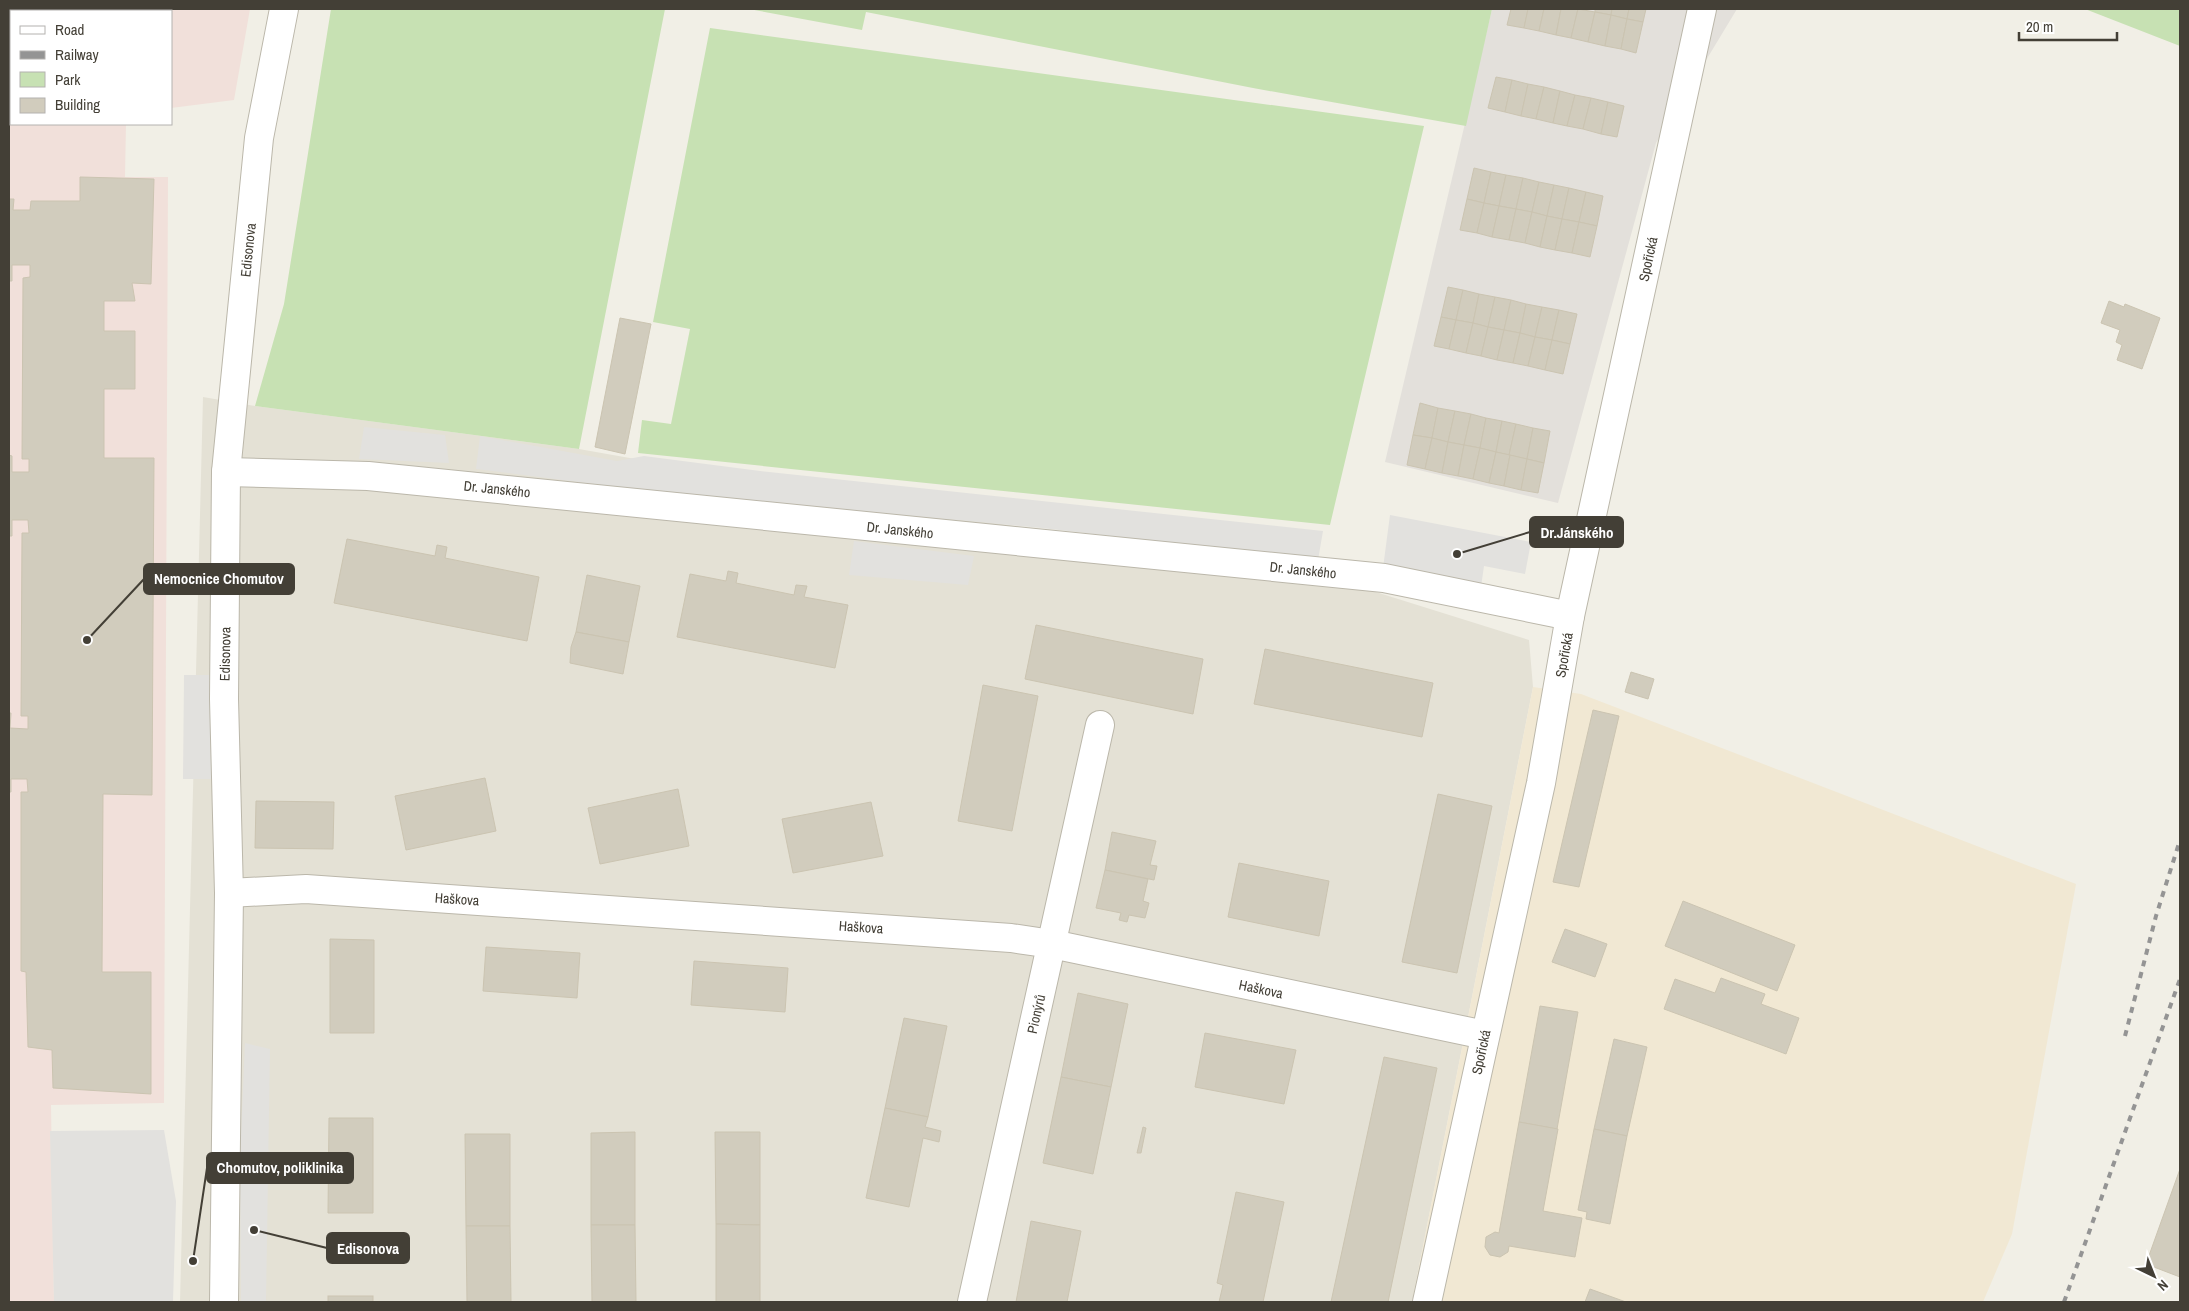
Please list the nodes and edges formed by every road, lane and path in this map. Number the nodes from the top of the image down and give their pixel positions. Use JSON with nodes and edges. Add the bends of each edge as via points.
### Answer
{"nodes":[{"id":1,"x":284,"y":9,"type":"edge"},
{"id":2,"x":1702,"y":9,"type":"edge"},
{"id":3,"x":226,"y":472,"type":"junction"},
{"id":4,"x":1570,"y":616,"type":"junction"},
{"id":5,"x":1100,"y":725,"type":"dead end"},
{"id":6,"x":229,"y":893,"type":"junction"},
{"id":7,"x":1052,"y":944,"type":"junction"},
{"id":8,"x":1485,"y":1035,"type":"junction"},
{"id":9,"x":224,"y":1302,"type":"edge"},
{"id":10,"x":972,"y":1302,"type":"edge"},
{"id":11,"x":1427,"y":1302,"type":"edge"}],
"edges":[{"from":1,"to":3,"type":"street","name":"Edisonova","via":[[259,138]]},
{"from":2,"to":4,"type":"street","name":"Spořická"},
{"from":3,"to":4,"type":"street","name":"Dr. Janského","via":[[368,476],[1366,576]]},
{"from":3,"to":6,"type":"street","name":"Edisonova","via":[[224,699]]},
{"from":4,"to":8,"type":"street","name":"Spořická","via":[[1541,783]]},
{"from":5,"to":7,"type":"street","name":"Pionýrů"},
{"from":6,"to":7,"type":"street","name":"Haškova","via":[[314,890],[1010,938]]},
{"from":6,"to":9,"type":"street","name":"Edisonova"},
{"from":7,"to":8,"type":"street","name":"Haškova"},
{"from":7,"to":10,"type":"street","name":"Pionýrů"},
{"from":8,"to":11,"type":"street","name":"Spořická"}]}
